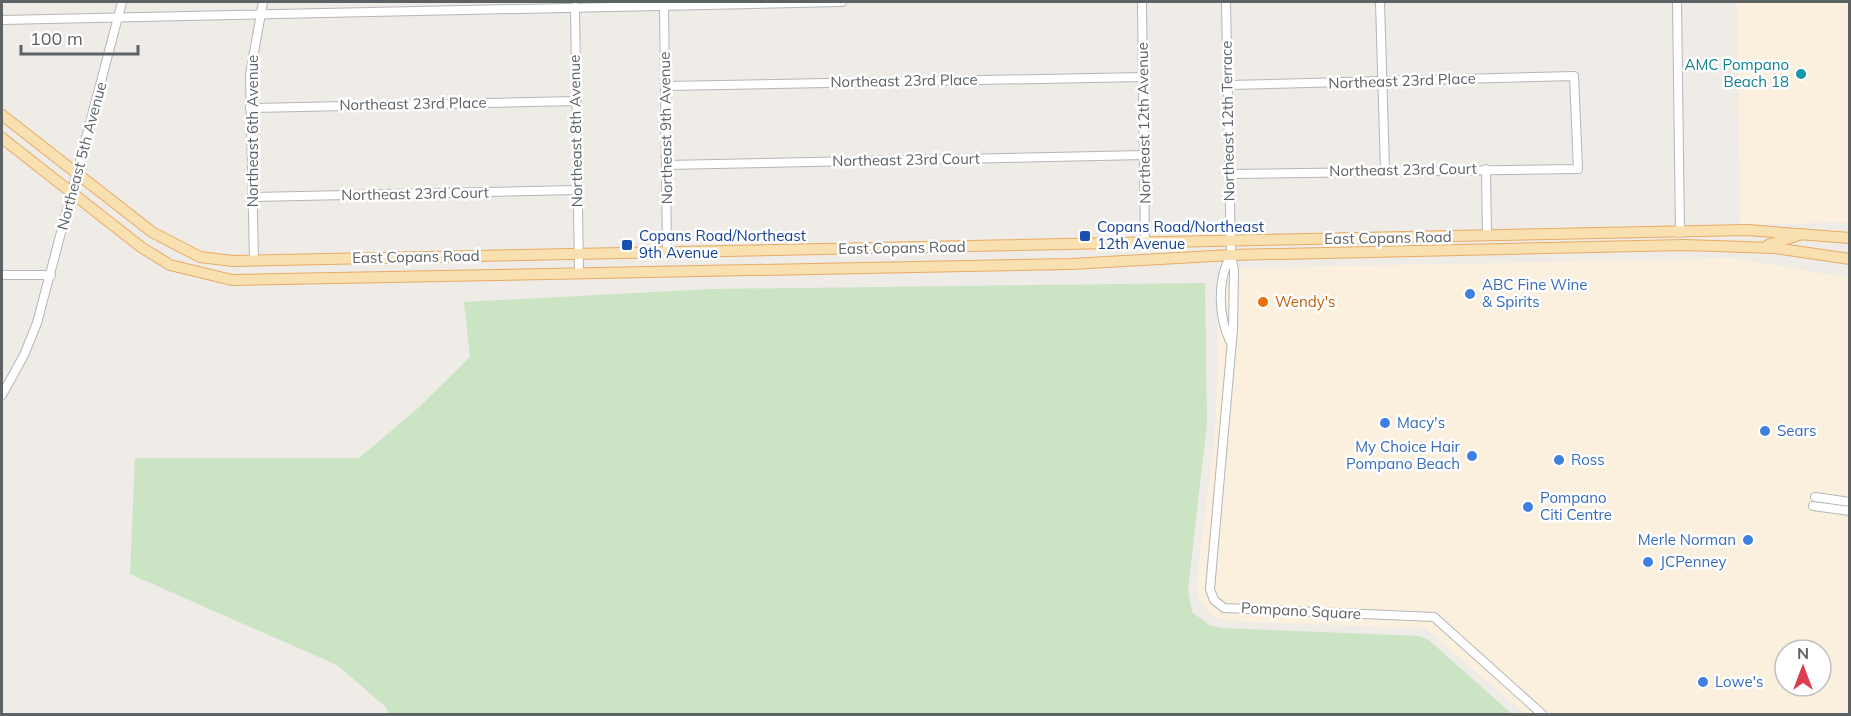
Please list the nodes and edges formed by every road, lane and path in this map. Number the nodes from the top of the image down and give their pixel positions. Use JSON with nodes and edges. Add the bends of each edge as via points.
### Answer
{"nodes":[{"id":1,"x":122,"y":2,"type":"edge"},
{"id":2,"x":263,"y":2,"type":"edge"},
{"id":3,"x":783,"y":2,"type":"edge"},
{"id":4,"x":842,"y":2,"type":"edge"},
{"id":5,"x":1142,"y":2,"type":"edge"},
{"id":6,"x":1226,"y":2,"type":"edge"},
{"id":7,"x":1380,"y":2,"type":"edge"},
{"id":8,"x":1677,"y":2,"type":"edge"},
{"id":9,"x":705,"y":3,"type":"edge"},
{"id":10,"x":610,"y":4,"type":"edge"},
{"id":11,"x":664,"y":6,"type":"junction"},
{"id":12,"x":575,"y":7,"type":"junction"},
{"id":13,"x":260,"y":15,"type":"junction"},
{"id":14,"x":118,"y":18,"type":"junction"},
{"id":15,"x":2,"y":20,"type":"edge"},
{"id":16,"x":1143,"y":77,"type":"junction"},
{"id":17,"x":1382,"y":81,"type":"junction"},
{"id":18,"x":1229,"y":85,"type":"junction"},
{"id":19,"x":665,"y":86,"type":"junction"},
{"id":20,"x":576,"y":101,"type":"junction"},
{"id":21,"x":250,"y":108,"type":"junction"},
{"id":22,"x":2,"y":115,"type":"edge"},
{"id":23,"x":2,"y":138,"type":"edge"},
{"id":24,"x":1144,"y":155,"type":"junction"},
{"id":25,"x":667,"y":165,"type":"junction"},
{"id":26,"x":1578,"y":168,"type":"joint"},
{"id":27,"x":1486,"y":169,"type":"junction"},
{"id":28,"x":1385,"y":170,"type":"junction"},
{"id":29,"x":77,"y":173,"type":"junction"},
{"id":30,"x":1229,"y":174,"type":"junction"},
{"id":31,"x":577,"y":190,"type":"junction"},
{"id":32,"x":72,"y":193,"type":"junction"},
{"id":33,"x":253,"y":197,"type":"junction"},
{"id":34,"x":1680,"y":233,"type":"junction"},
{"id":35,"x":1803,"y":233,"type":"junction"},
{"id":36,"x":1487,"y":236,"type":"junction"},
{"id":37,"x":1510,"y":236,"type":"junction"},
{"id":38,"x":1850,"y":238,"type":"edge"},
{"id":39,"x":1231,"y":240,"type":"junction"},
{"id":40,"x":1144,"y":244,"type":"junction"},
{"id":41,"x":1762,"y":247,"type":"junction"},
{"id":42,"x":1470,"y":249,"type":"junction"},
{"id":43,"x":1493,"y":249,"type":"junction"},
{"id":44,"x":667,"y":251,"type":"junction"},
{"id":45,"x":579,"y":254,"type":"junction"},
{"id":46,"x":1231,"y":255,"type":"junction"},
{"id":47,"x":1850,"y":259,"type":"edge"},
{"id":48,"x":254,"y":261,"type":"junction"},
{"id":49,"x":579,"y":273,"type":"junction"},
{"id":50,"x":2,"y":275,"type":"edge"},
{"id":51,"x":51,"y":275,"type":"junction"},
{"id":52,"x":2,"y":394,"type":"edge"},
{"id":53,"x":1815,"y":497,"type":"dead end"},
{"id":54,"x":1850,"y":502,"type":"edge"},
{"id":55,"x":1813,"y":506,"type":"dead end"},
{"id":56,"x":1850,"y":512,"type":"edge"},
{"id":57,"x":1542,"y":714,"type":"edge"}],
"edges":[{"from":1,"to":14,"type":"street","name":"Northeast 5th Avenue"},
{"from":2,"to":13,"type":"street","name":"Northeast 6th Avenue"},
{"from":3,"to":4,"type":"street"},
{"from":3,"to":9,"type":"street"},
{"from":5,"to":16,"type":"street","name":"Northeast 12th Avenue"},
{"from":6,"to":18,"type":"street","name":"Northeast 12th Terrace"},
{"from":7,"to":17,"type":"street"},
{"from":8,"to":34,"type":"street"},
{"from":9,"to":11,"type":"street"},
{"from":10,"to":11,"type":"street"},
{"from":10,"to":12,"type":"street"},
{"from":11,"to":19,"type":"street","name":"Northeast 9th Avenue"},
{"from":12,"to":13,"type":"street"},
{"from":12,"to":20,"type":"street","name":"Northeast 8th Avenue"},
{"from":13,"to":14,"type":"street"},
{"from":13,"to":21,"type":"street","name":"Northeast 6th Avenue","via":[[250,75]]},
{"from":14,"to":15,"type":"street"},
{"from":14,"to":29,"type":"street","name":"Northeast 5th Avenue"},
{"from":16,"to":19,"type":"street","name":"Northeast 23rd Place"},
{"from":16,"to":24,"type":"street","name":"Northeast 12th Avenue"},
{"from":17,"to":18,"type":"street","name":"Northeast 23rd Place"},
{"from":17,"to":26,"type":"street","name":"Northeast 23rd Place","via":[[1574,76]]},
{"from":17,"to":28,"type":"street"},
{"from":18,"to":30,"type":"street","name":"Northeast 12th Terrace"},
{"from":19,"to":25,"type":"street","name":"Northeast 9th Avenue"},
{"from":20,"to":21,"type":"street","name":"Northeast 23rd Place"},
{"from":20,"to":31,"type":"street","name":"Northeast 8th Avenue"},
{"from":21,"to":33,"type":"street","name":"Northeast 6th Avenue"},
{"from":22,"to":29,"type":"main road","name":"East Copans Road"},
{"from":23,"to":32,"type":"main road","name":"East Copans Road"},
{"from":24,"to":25,"type":"street","name":"Northeast 23rd Court"},
{"from":24,"to":40,"type":"street","name":"Northeast 12th Avenue"},
{"from":25,"to":44,"type":"street","name":"Northeast 9th Avenue"},
{"from":26,"to":27,"type":"street","name":"Northeast 23rd Court"},
{"from":27,"to":28,"type":"street","name":"Northeast 23rd Court"},
{"from":27,"to":36,"type":"street"},
{"from":28,"to":30,"type":"street","name":"Northeast 23rd Court"},
{"from":29,"to":32,"type":"street","name":"Northeast 5th Avenue"},
{"from":29,"to":48,"type":"main road","name":"East Copans Road","via":[[152,232],[179,248],[200,257]]},
{"from":30,"to":39,"type":"street","name":"Northeast 12th Terrace"},
{"from":31,"to":33,"type":"street","name":"Northeast 23rd Court"},
{"from":31,"to":45,"type":"street","name":"Northeast 8th Avenue"},
{"from":32,"to":49,"type":"main road","name":"East Copans Road","via":[[170,265],[232,280]]},
{"from":32,"to":51,"type":"street","name":"Northeast 5th Avenue"},
{"from":33,"to":48,"type":"street","name":"Northeast 6th Avenue"},
{"from":34,"to":35,"type":"main road","name":"East Copans Road"},
{"from":34,"to":37,"type":"main road","name":"East Copans Road"},
{"from":35,"to":38,"type":"main road","name":"East Copans Road"},
{"from":35,"to":41,"type":"main road"},
{"from":36,"to":37,"type":"main road","name":"East Copans Road"},
{"from":36,"to":39,"type":"main road","name":"East Copans Road"},
{"from":36,"to":42,"type":"main road"},
{"from":37,"to":43,"type":"main road"},
{"from":39,"to":40,"type":"main road","name":"East Copans Road"},
{"from":39,"to":46,"type":"street","name":"Pompano Square"},
{"from":40,"to":44,"type":"main road","name":"East Copans Road"},
{"from":41,"to":43,"type":"main road","name":"East Copans Road"},
{"from":41,"to":47,"type":"main road","name":"East Copans Road"},
{"from":42,"to":43,"type":"main road","name":"East Copans Road"},
{"from":42,"to":46,"type":"main road","name":"East Copans Road"},
{"from":44,"to":45,"type":"main road","name":"East Copans Road"},
{"from":45,"to":48,"type":"main road","name":"East Copans Road"},
{"from":45,"to":49,"type":"street","name":"Northeast 8th Avenue"},
{"from":46,"to":49,"type":"main road","name":"East Copans Road","via":[[1071,264]]},
{"from":46,"to":57,"type":"street","name":"Pompano Square","via":[[1222,270],[1222,317],[1230,341],[1210,590],[1214,600],[1224,608],[1434,617]]},
{"from":50,"to":51,"type":"street"},
{"from":51,"to":52,"type":"street","name":"Northeast 5th Avenue","via":[[24,355]]},
{"from":53,"to":54,"type":"street"},
{"from":55,"to":56,"type":"street"}]}
